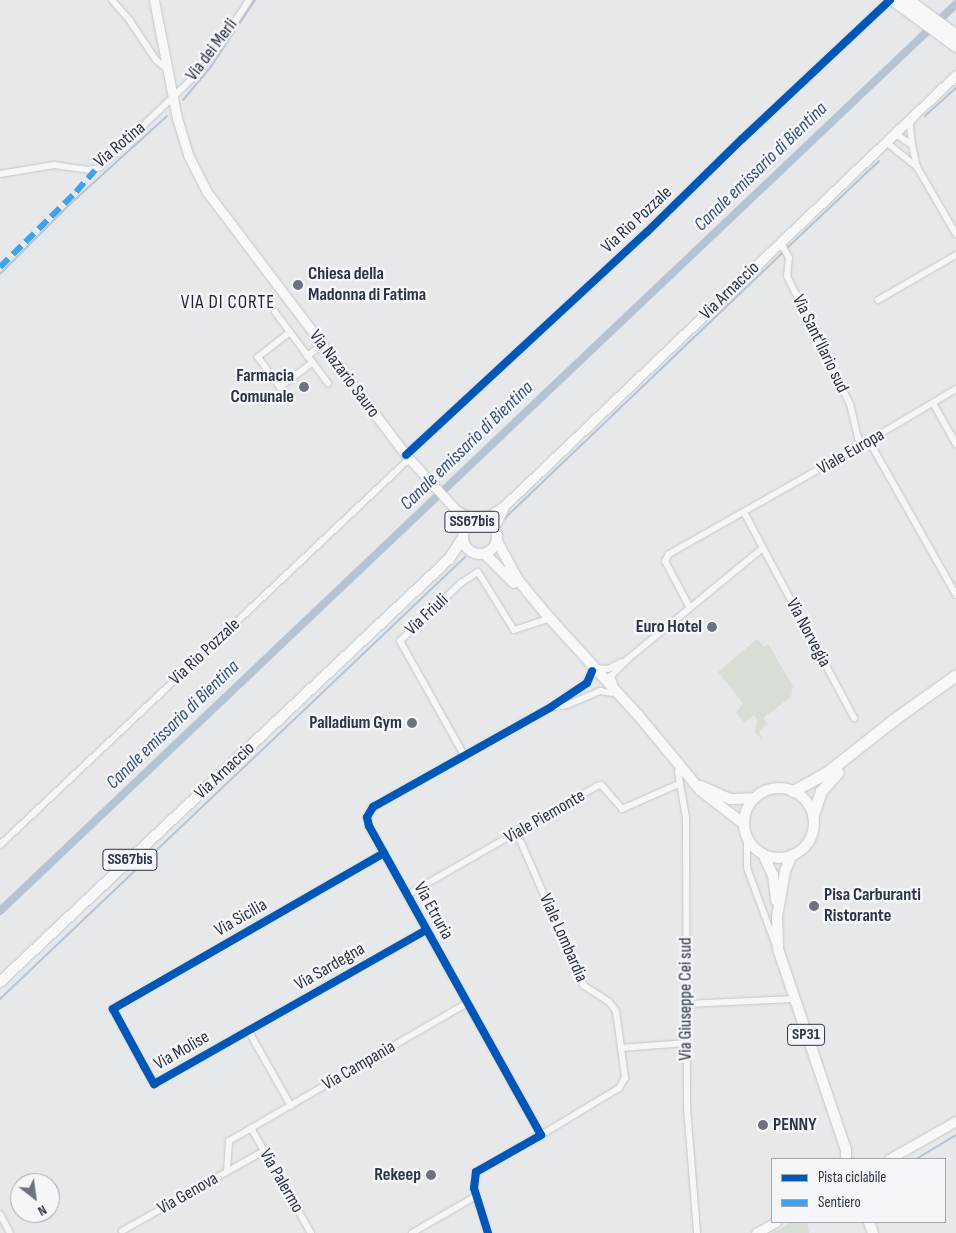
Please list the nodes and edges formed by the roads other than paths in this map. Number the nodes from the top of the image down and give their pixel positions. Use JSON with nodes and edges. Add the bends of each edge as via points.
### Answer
{"nodes":[{"id":1,"x":112,"y":0,"type":"edge"},
{"id":2,"x":154,"y":0,"type":"edge"},
{"id":3,"x":249,"y":0,"type":"edge"},
{"id":4,"x":908,"y":0,"type":"edge"},
{"id":5,"x":890,"y":2,"type":"edge"},
{"id":6,"x":956,"y":35,"type":"edge"},
{"id":7,"x":956,"y":46,"type":"edge"},
{"id":8,"x":168,"y":70,"type":"junction"},
{"id":9,"x":956,"y":75,"type":"edge"},
{"id":10,"x":172,"y":98,"type":"junction"},
{"id":11,"x":912,"y":118,"type":"junction"},
{"id":12,"x":892,"y":140,"type":"junction"},
{"id":13,"x":910,"y":142,"type":"junction"},
{"id":14,"x":917,"y":167,"type":"junction"},
{"id":15,"x":0,"y":174,"type":"edge"},
{"id":16,"x":956,"y":234,"type":"edge"},
{"id":17,"x":782,"y":245,"type":"junction"},
{"id":18,"x":956,"y":255,"type":"edge"},
{"id":19,"x":878,"y":300,"type":"dead end"},
{"id":20,"x":274,"y":312,"type":"dead end"},
{"id":21,"x":290,"y":332,"type":"junction"},
{"id":22,"x":322,"y":344,"type":"junction"},
{"id":23,"x":308,"y":356,"type":"junction"},
{"id":24,"x":313,"y":362,"type":"junction"},
{"id":25,"x":328,"y":383,"type":"dead end"},
{"id":26,"x":956,"y":390,"type":"edge"},
{"id":27,"x":933,"y":403,"type":"junction"},
{"id":28,"x":869,"y":442,"type":"junction"},
{"id":29,"x":956,"y":444,"type":"edge"},
{"id":30,"x":860,"y":446,"type":"junction"},
{"id":31,"x":407,"y":457,"type":"junction"},
{"id":32,"x":504,"y":506,"type":"junction"},
{"id":33,"x":456,"y":509,"type":"junction"},
{"id":34,"x":744,"y":512,"type":"junction"},
{"id":35,"x":479,"y":520,"type":"junction"},
{"id":36,"x":494,"y":527,"type":"junction"},
{"id":37,"x":463,"y":534,"type":"junction"},
{"id":38,"x":497,"y":541,"type":"junction"},
{"id":39,"x":764,"y":548,"type":"junction"},
{"id":40,"x":468,"y":550,"type":"junction"},
{"id":41,"x":485,"y":554,"type":"junction"},
{"id":42,"x":449,"y":559,"type":"junction"},
{"id":43,"x":956,"y":596,"type":"edge"},
{"id":44,"x":690,"y":608,"type":"junction"},
{"id":45,"x":544,"y":620,"type":"junction"},
{"id":46,"x":629,"y":658,"type":"junction"},
{"id":47,"x":593,"y":669,"type":"junction"},
{"id":48,"x":956,"y":675,"type":"edge"},
{"id":49,"x":956,"y":681,"type":"edge"},
{"id":50,"x":611,"y":692,"type":"junction"},
{"id":51,"x":629,"y":705,"type":"junction"},
{"id":52,"x":551,"y":707,"type":"junction"},
{"id":53,"x":854,"y":718,"type":"dead end"},
{"id":54,"x":656,"y":738,"type":"junction"},
{"id":55,"x":464,"y":756,"type":"junction"},
{"id":56,"x":680,"y":766,"type":"junction"},
{"id":57,"x":692,"y":780,"type":"junction"},
{"id":58,"x":679,"y":784,"type":"junction"},
{"id":59,"x":793,"y":790,"type":"junction"},
{"id":60,"x":754,"y":798,"type":"junction"},
{"id":61,"x":813,"y":815,"type":"junction"},
{"id":62,"x":744,"y":824,"type":"junction"},
{"id":63,"x":517,"y":833,"type":"junction"},
{"id":64,"x":747,"y":837,"type":"junction"},
{"id":65,"x":0,"y":845,"type":"edge"},
{"id":66,"x":384,"y":853,"type":"junction"},
{"id":67,"x":764,"y":854,"type":"junction"},
{"id":68,"x":792,"y":855,"type":"junction"},
{"id":69,"x":407,"y":895,"type":"junction"},
{"id":70,"x":777,"y":917,"type":"junction"},
{"id":71,"x":426,"y":930,"type":"junction"},
{"id":72,"x":778,"y":949,"type":"junction"},
{"id":73,"x":0,"y":982,"type":"edge"},
{"id":74,"x":794,"y":999,"type":"junction"},
{"id":75,"x":467,"y":1003,"type":"junction"},
{"id":76,"x":686,"y":1004,"type":"junction"},
{"id":77,"x":113,"y":1009,"type":"joint"},
{"id":78,"x":248,"y":1030,"type":"junction"},
{"id":79,"x":686,"y":1043,"type":"junction"},
{"id":80,"x":621,"y":1048,"type":"junction"},
{"id":81,"x":291,"y":1106,"type":"junction"},
{"id":82,"x":956,"y":1121,"type":"edge"},
{"id":83,"x":251,"y":1128,"type":"junction"},
{"id":84,"x":541,"y":1135,"type":"junction"},
{"id":85,"x":264,"y":1151,"type":"junction"},
{"id":86,"x":846,"y":1154,"type":"edge"},
{"id":87,"x":892,"y":1158,"type":"edge"},
{"id":88,"x":227,"y":1171,"type":"junction"},
{"id":89,"x":476,"y":1196,"type":"junction"},
{"id":90,"x":0,"y":1214,"type":"edge"},
{"id":91,"x":774,"y":1223,"type":"edge"},
{"id":92,"x":122,"y":1231,"type":"dead end"},
{"id":93,"x":10,"y":1233,"type":"edge"},
{"id":94,"x":311,"y":1233,"type":"edge"},
{"id":95,"x":412,"y":1233,"type":"edge"},
{"id":96,"x":488,"y":1233,"type":"edge"},
{"id":97,"x":697,"y":1233,"type":"edge"},
{"id":98,"x":756,"y":1233,"type":"edge"}],
"edges":[{"from":1,"to":8,"type":"street","via":[[130,20],[156,60]]},
{"from":2,"to":8,"type":"main road","name":"Via Nazario Sauro"},
{"from":3,"to":10,"type":"street","name":"Via dei Merli","via":[[208,60]]},
{"from":4,"to":6,"type":"highway"},
{"from":5,"to":7,"type":"highway"},
{"from":5,"to":31,"type":"street","name":"Via Rio Pozzale"},
{"from":8,"to":10,"type":"main road","name":"Via Nazario Sauro"},
{"from":9,"to":11,"type":"main road","name":"Via Arnaccio","number":"SS67bis"},
{"from":10,"to":15,"type":"street","name":"Via Rotina","via":[[95,170],[54,166]]},
{"from":10,"to":22,"type":"main road","name":"Via Nazario Sauro","via":[[188,155],[207,192]]},
{"from":11,"to":12,"type":"main road","name":"Via Arnaccio","number":"SS67bis"},
{"from":11,"to":13,"type":"street"},
{"from":12,"to":13,"type":"street"},
{"from":12,"to":14,"type":"street","via":[[897,151]]},
{"from":12,"to":17,"type":"main road","name":"Via Arnaccio","number":"SS67bis"},
{"from":13,"to":14,"type":"street"},
{"from":14,"to":16,"type":"street"},
{"from":17,"to":30,"type":"street","name":"Via Sant'Ilario sud","via":[[788,255],[787,276],[850,404]]},
{"from":17,"to":32,"type":"main road","name":"Via Arnaccio","number":"SS67bis"},
{"from":18,"to":19,"type":"street"},
{"from":20,"to":21,"type":"street"},
{"from":21,"to":23,"type":"street"},
{"from":21,"to":24,"type":"street","via":[[258,357],[280,387]]},
{"from":22,"to":23,"type":"street"},
{"from":22,"to":31,"type":"main road","name":"Via Nazario Sauro"},
{"from":23,"to":24,"type":"street"},
{"from":24,"to":25,"type":"street"},
{"from":26,"to":27,"type":"street","name":"Viale Europa"},
{"from":27,"to":28,"type":"street","name":"Viale Europa"},
{"from":27,"to":29,"type":"street"},
{"from":28,"to":30,"type":"street","name":"Viale Europa"},
{"from":28,"to":43,"type":"street"},
{"from":30,"to":34,"type":"street","name":"Viale Europa"},
{"from":31,"to":33,"type":"main road","name":"Via Nazario Sauro"},
{"from":31,"to":65,"type":"street","name":"Via Rio Pozzale"},
{"from":32,"to":35,"type":"main road","name":"Via Arnaccio","number":"SS67bis"},
{"from":32,"to":36,"type":"main road","name":"Via Arnaccio","number":"SS67bis"},
{"from":33,"to":35,"type":"main road","name":"Via Nazario Sauro"},
{"from":33,"to":37,"type":"main road","name":"Via Nazario Sauro"},
{"from":34,"to":39,"type":"street"},
{"from":34,"to":44,"type":"street","name":"Viale Europa","via":[[669,554],[665,561]]},
{"from":35,"to":36,"type":"main road","number":"SS67bis"},
{"from":35,"to":37,"type":"main road","number":"SS67bis"},
{"from":36,"to":38,"type":"main road","number":"SS67bis"},
{"from":37,"to":40,"type":"main road","number":"SS67bis"},
{"from":37,"to":42,"type":"main road","name":"Via Arnaccio","number":"SS67bis"},
{"from":38,"to":41,"type":"main road","number":"SS67bis"},
{"from":38,"to":47,"type":"main road","via":[[535,601]]},
{"from":39,"to":44,"type":"street"},
{"from":39,"to":53,"type":"street","name":"Via Norvegia"},
{"from":40,"to":41,"type":"main road","number":"SS67bis","via":[[474,554]]},
{"from":40,"to":42,"type":"main road","name":"Via Arnaccio","number":"SS67bis"},
{"from":41,"to":45,"type":"main road","via":[[500,566]]},
{"from":42,"to":73,"type":"main road","name":"Via Arnaccio","number":"SS67bis"},
{"from":44,"to":46,"type":"street"},
{"from":45,"to":47,"type":"main road"},
{"from":45,"to":55,"type":"street","name":"Via Friuli","via":[[514,630],[478,572],[461,583],[400,641]]},
{"from":46,"to":47,"type":"street","via":[[608,669]]},
{"from":46,"to":51,"type":"street","via":[[610,676]]},
{"from":47,"to":50,"type":"main road"},
{"from":47,"to":51,"type":"main road"},
{"from":47,"to":52,"type":"street","name":"Via Etruria","via":[[587,683]]},
{"from":48,"to":59,"type":"highway","via":[[826,773]]},
{"from":49,"to":61,"type":"highway","via":[[850,760],[821,791]]},
{"from":50,"to":52,"type":"street","name":"Via Etruria","via":[[596,692],[566,705]]},
{"from":50,"to":54,"type":"main road"},
{"from":51,"to":54,"type":"main road"},
{"from":52,"to":55,"type":"street","name":"Via Etruria"},
{"from":54,"to":56,"type":"main road"},
{"from":55,"to":66,"type":"street","name":"Via Etruria","via":[[369,811],[368,823]]},
{"from":56,"to":57,"type":"main road"},
{"from":56,"to":58,"type":"street","name":"Via Giuseppe Cei sud"},
{"from":57,"to":60,"type":"main road","via":[[721,797],[734,800]]},
{"from":57,"to":62,"type":"main road","via":[[706,796]]},
{"from":58,"to":63,"type":"street","name":"Viale Piemonte","via":[[622,809],[601,785]]},
{"from":58,"to":76,"type":"street","name":"Via Giuseppe Cei sud","via":[[686,818]]},
{"from":59,"to":60,"type":"main road","via":[[772,789]]},
{"from":59,"to":61,"type":"main road","via":[[806,800]]},
{"from":60,"to":62,"type":"main road","via":[[747,807]]},
{"from":61,"to":68,"type":"main road","number":"SP31","via":[[811,836]]},
{"from":62,"to":64,"type":"main road"},
{"from":63,"to":69,"type":"street","name":"Viale Piemonte"},
{"from":63,"to":80,"type":"street","name":"Viale Lombardia","via":[[584,985],[609,1002],[616,1011]]},
{"from":64,"to":67,"type":"main road"},
{"from":64,"to":72,"type":"street","via":[[747,868]]},
{"from":66,"to":69,"type":"street","name":"Via Etruria"},
{"from":66,"to":77,"type":"street","name":"Via Sicilia"},
{"from":67,"to":68,"type":"main road","via":[[778,858]]},
{"from":67,"to":70,"type":"main road","via":[[773,875]]},
{"from":68,"to":70,"type":"main road","number":"SP31","via":[[785,871]]},
{"from":69,"to":71,"type":"street","name":"Via Etruria"},
{"from":70,"to":72,"type":"main road","number":"SP31"},
{"from":71,"to":75,"type":"street","name":"Via Etruria"},
{"from":71,"to":78,"type":"street","name":"Via Sardegna"},
{"from":72,"to":74,"type":"main road","number":"SP31"},
{"from":74,"to":76,"type":"street"},
{"from":74,"to":86,"type":"main road","number":"SP31"},
{"from":75,"to":81,"type":"street","name":"Via Campania"},
{"from":75,"to":84,"type":"street","name":"Via Etruria"},
{"from":76,"to":79,"type":"street","name":"Via Giuseppe Cei sud"},
{"from":77,"to":78,"type":"street","name":"Via Molise","via":[[154,1084]]},
{"from":78,"to":81,"type":"street"},
{"from":79,"to":80,"type":"street"},
{"from":79,"to":97,"type":"street","name":"Via Giuseppe Cei sud","via":[[687,1108]]},
{"from":80,"to":84,"type":"street","name":"Viale Lombardia","via":[[625,1078],[622,1085]]},
{"from":81,"to":83,"type":"street","name":"Via Campania"},
{"from":82,"to":87,"type":"main road"},
{"from":83,"to":85,"type":"street","name":"Via Palermo"},
{"from":83,"to":88,"type":"street","name":"Via Genova","via":[[230,1141]]},
{"from":84,"to":89,"type":"street","via":[[476,1172],[473,1182]]},
{"from":85,"to":88,"type":"street","name":"Via Genova"},
{"from":85,"to":94,"type":"street","name":"Via Palermo"},
{"from":88,"to":92,"type":"street","name":"Via Genova"},
{"from":89,"to":95,"type":"street"},
{"from":89,"to":96,"type":"street"},
{"from":90,"to":93,"type":"street"},
{"from":91,"to":98,"type":"main road"}]}
